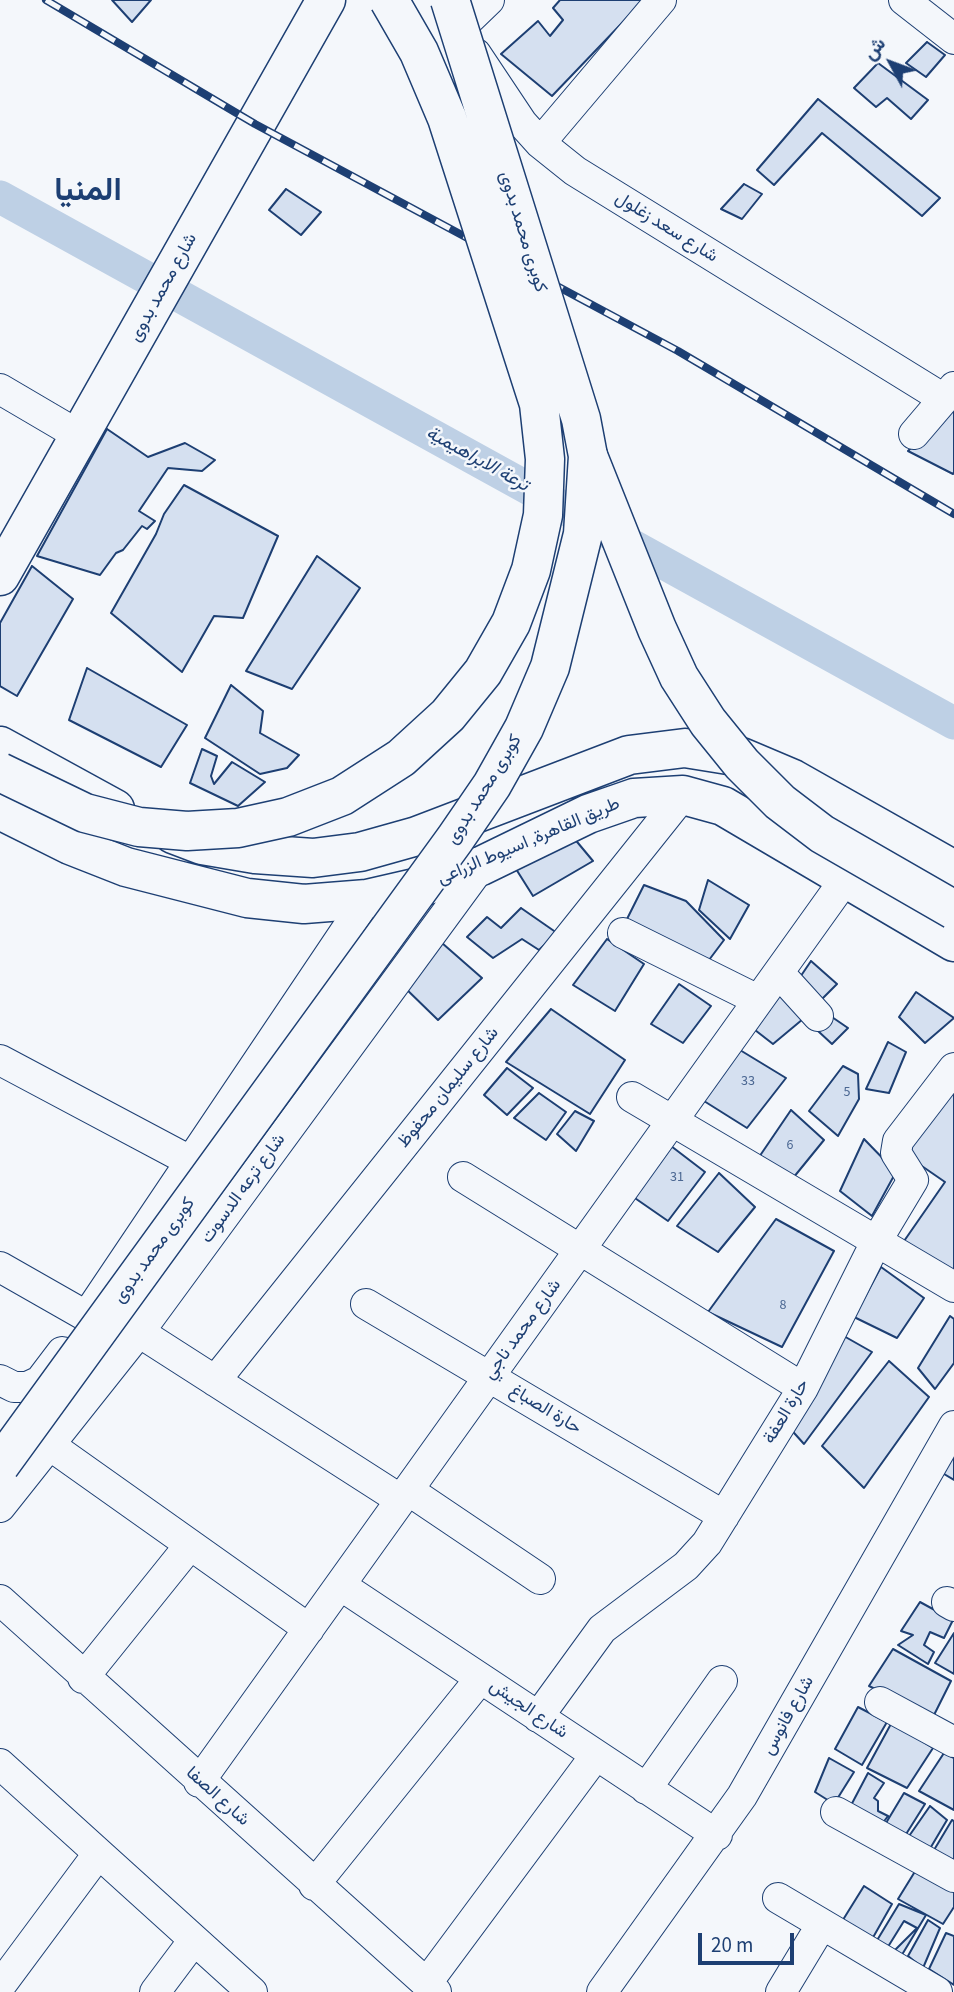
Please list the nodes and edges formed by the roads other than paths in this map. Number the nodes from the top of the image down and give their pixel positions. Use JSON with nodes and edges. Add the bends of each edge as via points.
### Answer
{"nodes":[{"id":1,"x":389,"y":0,"type":"edge"},
{"id":2,"x":443,"y":0,"type":"edge"},
{"id":3,"x":489,"y":0,"type":"edge"},
{"id":4,"x":661,"y":0,"type":"edge"},
{"id":5,"x":908,"y":1,"type":"edge"},
{"id":6,"x":317,"y":5,"type":"edge"},
{"id":7,"x":455,"y":14,"type":"edge"},
{"id":8,"x":954,"y":39,"type":"edge"},
{"id":9,"x":540,"y":143,"type":"junction"},
{"id":10,"x":0,"y":389,"type":"edge"},
{"id":11,"x":949,"y":393,"type":"edge"},
{"id":12,"x":914,"y":434,"type":"dead end"},
{"id":13,"x":80,"y":436,"type":"junction"},
{"id":14,"x":587,"y":456,"type":"junction"},
{"id":15,"x":0,"y":576,"type":"edge"},
{"id":16,"x":0,"y":746,"type":"edge"},
{"id":17,"x":0,"y":772,"type":"edge"},
{"id":18,"x":683,"y":795,"type":"junction"},
{"id":19,"x":0,"y":810,"type":"edge"},
{"id":20,"x":202,"y":845,"type":"junction"},
{"id":21,"x":481,"y":866,"type":"junction"},
{"id":22,"x":954,"y":870,"type":"edge"},
{"id":23,"x":846,"y":878,"type":"junction"},
{"id":24,"x":185,"y":884,"type":"junction"},
{"id":25,"x":367,"y":899,"type":"junction"},
{"id":26,"x":954,"y":910,"type":"edge"},
{"id":27,"x":623,"y":933,"type":"dead end"},
{"id":28,"x":954,"y":942,"type":"edge"},
{"id":29,"x":779,"y":973,"type":"junction"},
{"id":30,"x":758,"y":1000,"type":"junction"},
{"id":31,"x":818,"y":1016,"type":"dead end"},
{"id":32,"x":0,"y":1060,"type":"edge"},
{"id":33,"x":954,"y":1068,"type":"edge"},
{"id":34,"x":632,"y":1097,"type":"dead end"},
{"id":35,"x":671,"y":1122,"type":"junction"},
{"id":36,"x":190,"y":1161,"type":"junction"},
{"id":37,"x":463,"y":1177,"type":"dead end"},
{"id":38,"x":877,"y":1240,"type":"junction"},
{"id":39,"x":580,"y":1250,"type":"junction"},
{"id":40,"x":0,"y":1267,"type":"edge"},
{"id":41,"x":954,"y":1287,"type":"edge"},
{"id":42,"x":366,"y":1304,"type":"dead end"},
{"id":43,"x":86,"y":1316,"type":"junction"},
{"id":44,"x":139,"y":1332,"type":"junction"},
{"id":45,"x":489,"y":1377,"type":"junction"},
{"id":46,"x":0,"y":1380,"type":"edge"},
{"id":47,"x":215,"y":1381,"type":"junction"},
{"id":48,"x":803,"y":1388,"type":"junction"},
{"id":49,"x":954,"y":1426,"type":"edge"},
{"id":50,"x":51,"y":1446,"type":"junction"},
{"id":51,"x":0,"y":1465,"type":"edge"},
{"id":52,"x":404,"y":1495,"type":"junction"},
{"id":53,"x":0,"y":1507,"type":"edge"},
{"id":54,"x":724,"y":1516,"type":"junction"},
{"id":55,"x":190,"y":1545,"type":"junction"},
{"id":56,"x":540,"y":1579,"type":"dead end"},
{"id":57,"x":340,"y":1585,"type":"junction"},
{"id":58,"x":0,"y":1600,"type":"edge"},
{"id":59,"x":309,"y":1629,"type":"junction"},
{"id":60,"x":83,"y":1678,"type":"junction"},
{"id":61,"x":480,"y":1679,"type":"junction"},
{"id":62,"x":722,"y":1681,"type":"dead end"},
{"id":63,"x":880,"y":1702,"type":"dead end"},
{"id":64,"x":538,"y":1717,"type":"junction"},
{"id":65,"x":954,"y":1742,"type":"edge"},
{"id":66,"x":596,"y":1755,"type":"junction"},
{"id":67,"x":2,"y":1771,"type":"edge"},
{"id":68,"x":199,"y":1782,"type":"junction"},
{"id":69,"x":646,"y":1789,"type":"junction"},
{"id":70,"x":836,"y":1812,"type":"dead end"},
{"id":71,"x":717,"y":1835,"type":"junction"},
{"id":72,"x":97,"y":1854,"type":"junction"},
{"id":73,"x":954,"y":1877,"type":"edge"},
{"id":74,"x":314,"y":1885,"type":"junction"},
{"id":75,"x":778,"y":1898,"type":"dead end"},
{"id":76,"x":822,"y":1924,"type":"junction"},
{"id":77,"x":194,"y":1940,"type":"junction"},
{"id":78,"x":0,"y":1986,"type":"edge"},
{"id":79,"x":431,"y":1988,"type":"edge"},
{"id":80,"x":155,"y":1992,"type":"edge"},
{"id":81,"x":252,"y":1992,"type":"edge"},
{"id":82,"x":602,"y":1992,"type":"edge"},
{"id":83,"x":781,"y":1992,"type":"edge"},
{"id":84,"x":937,"y":1992,"type":"edge"}],
"edges":[{"from":1,"to":17,"type":"main road","bridge":true,"via":[[419,52],[447,118],[539,404],[545,459],[542,515],[531,570],[511,623],[483,671],[448,715],[401,758],[342,796],[288,817],[238,828],[187,831],[139,827],[85,813]]},
{"from":2,"to":7,"type":"street","name":"شارع سعد زغلول"},
{"from":3,"to":7,"type":"street"},
{"from":4,"to":9,"type":"street"},
{"from":5,"to":8,"type":"street"},
{"from":6,"to":13,"type":"main road","name":"شارع محمد بدوى","via":[[221,187]]},
{"from":7,"to":9,"type":"street","name":"شارع سعد زغلول","via":[[506,101]]},
{"from":7,"to":14,"type":"main road","name":"كوبرى محمد بدوى","bridge":true,"via":[[580,419]]},
{"from":9,"to":11,"type":"street","name":"شارع سعد زغلول","via":[[575,172]]},
{"from":10,"to":13,"type":"street"},
{"from":11,"to":12,"type":"street"},
{"from":13,"to":15,"type":"main road","name":"شارع محمد بدوى"},
{"from":14,"to":26,"type":"main road","bridge":true,"via":[[679,677],[733,754],[780,802],[822,834]]},
{"from":14,"to":51,"type":"main road","name":"كوبرى محمد بدوى","bridge":true,"via":[[583,534],[550,667],[524,728],[492,785]]},
{"from":16,"to":20,"type":"main road","via":[[98,800]]},
{"from":18,"to":21,"type":"main road","name":"طريق القاهرة, اسيوط الزراعى","via":[[634,798],[588,814]]},
{"from":18,"to":23,"type":"main road","name":"طريق القاهرة, اسيوط الزراعى","via":[[723,806]]},
{"from":18,"to":47,"type":"street","name":"شارع سليمان محفوظ"},
{"from":19,"to":24,"type":"main road","name":"طريق القاهرة, اسيوط الزراعى","via":[[70,845]]},
{"from":20,"to":22,"type":"main road","via":[[313,858],[360,852],[417,836],[629,755],[685,748],[741,757],[793,779]]},
{"from":20,"to":24,"type":"main road"},
{"from":21,"to":25,"type":"main road","name":"طريق القاهرة, اسيوط الزراعى","via":[[428,885]]},
{"from":21,"to":44,"type":"street","name":"شارع ترعه الدسوت"},
{"from":23,"to":28,"type":"main road","name":"طريق القاهرة, اسيوط الزراعى"},
{"from":23,"to":29,"type":"street","name":"شارع محمد ناجي"},
{"from":24,"to":25,"type":"main road","name":"طريق القاهرة, اسيوط الزراعى","via":[[247,898],[304,904]]},
{"from":25,"to":36,"type":"street"},
{"from":27,"to":30,"type":"street"},
{"from":29,"to":30,"type":"street","name":"شارع محمد ناجي"},
{"from":29,"to":31,"type":"street"},
{"from":30,"to":35,"type":"street","name":"شارع محمد ناجي"},
{"from":32,"to":36,"type":"street"},
{"from":33,"to":38,"type":"street","name":"حارة العفة","via":[[898,1141],[897,1153],[913,1180]]},
{"from":34,"to":35,"type":"street"},
{"from":35,"to":38,"type":"street"},
{"from":35,"to":39,"type":"street","name":"شارع محمد ناجي"},
{"from":36,"to":43,"type":"street"},
{"from":37,"to":39,"type":"street"},
{"from":38,"to":41,"type":"street"},
{"from":38,"to":48,"type":"street","name":"حارة العفة"},
{"from":39,"to":45,"type":"street","name":"شارع محمد ناجي"},
{"from":39,"to":48,"type":"street"},
{"from":40,"to":43,"type":"street"},
{"from":42,"to":45,"type":"street","name":"حارة الصباغ"},
{"from":43,"to":46,"type":"street","via":[[40,1381],[14,1387]]},
{"from":44,"to":47,"type":"street"},
{"from":44,"to":50,"type":"street","name":"شارع ترعه الدسوت"},
{"from":45,"to":52,"type":"street","name":"شارع محمد ناجي"},
{"from":45,"to":54,"type":"street","name":"حارة الصباغ"},
{"from":47,"to":52,"type":"street"},
{"from":48,"to":54,"type":"street","name":"حارة العفة"},
{"from":49,"to":71,"type":"street","name":"شارع فانوس"},
{"from":50,"to":53,"type":"street","name":"شارع ترعه الدسوت"},
{"from":50,"to":55,"type":"street"},
{"from":52,"to":56,"type":"street"},
{"from":52,"to":57,"type":"street","name":"شارع محمد ناجي"},
{"from":54,"to":64,"type":"street","name":"حارة العفة","via":[[686,1566],[603,1629]]},
{"from":55,"to":59,"type":"street"},
{"from":55,"to":60,"type":"street"},
{"from":57,"to":59,"type":"street","name":"شارع محمد ناجي"},
{"from":57,"to":61,"type":"street","name":"شارع الجيش"},
{"from":58,"to":60,"type":"street","name":"شارع الصفا"},
{"from":59,"to":68,"type":"street","name":"شارع محمد ناجي"},
{"from":60,"to":68,"type":"street","name":"شارع الصفا"},
{"from":61,"to":64,"type":"street","name":"شارع الجيش"},
{"from":61,"to":74,"type":"street"},
{"from":62,"to":69,"type":"street"},
{"from":63,"to":65,"type":"street"},
{"from":64,"to":66,"type":"street","name":"شارع الجيش"},
{"from":66,"to":69,"type":"street","name":"شارع الجيش"},
{"from":66,"to":79,"type":"street"},
{"from":67,"to":72,"type":"street"},
{"from":68,"to":74,"type":"street","name":"شارع الصفا"},
{"from":69,"to":71,"type":"street","name":"شارع الجيش"},
{"from":70,"to":73,"type":"street"},
{"from":71,"to":82,"type":"street","name":"شارع فانوس"},
{"from":72,"to":77,"type":"street"},
{"from":72,"to":78,"type":"street"},
{"from":74,"to":79,"type":"street","name":"شارع الصفا"},
{"from":75,"to":76,"type":"street"},
{"from":76,"to":83,"type":"street"},
{"from":76,"to":84,"type":"street"},
{"from":77,"to":80,"type":"street"},
{"from":77,"to":81,"type":"street"}]}
